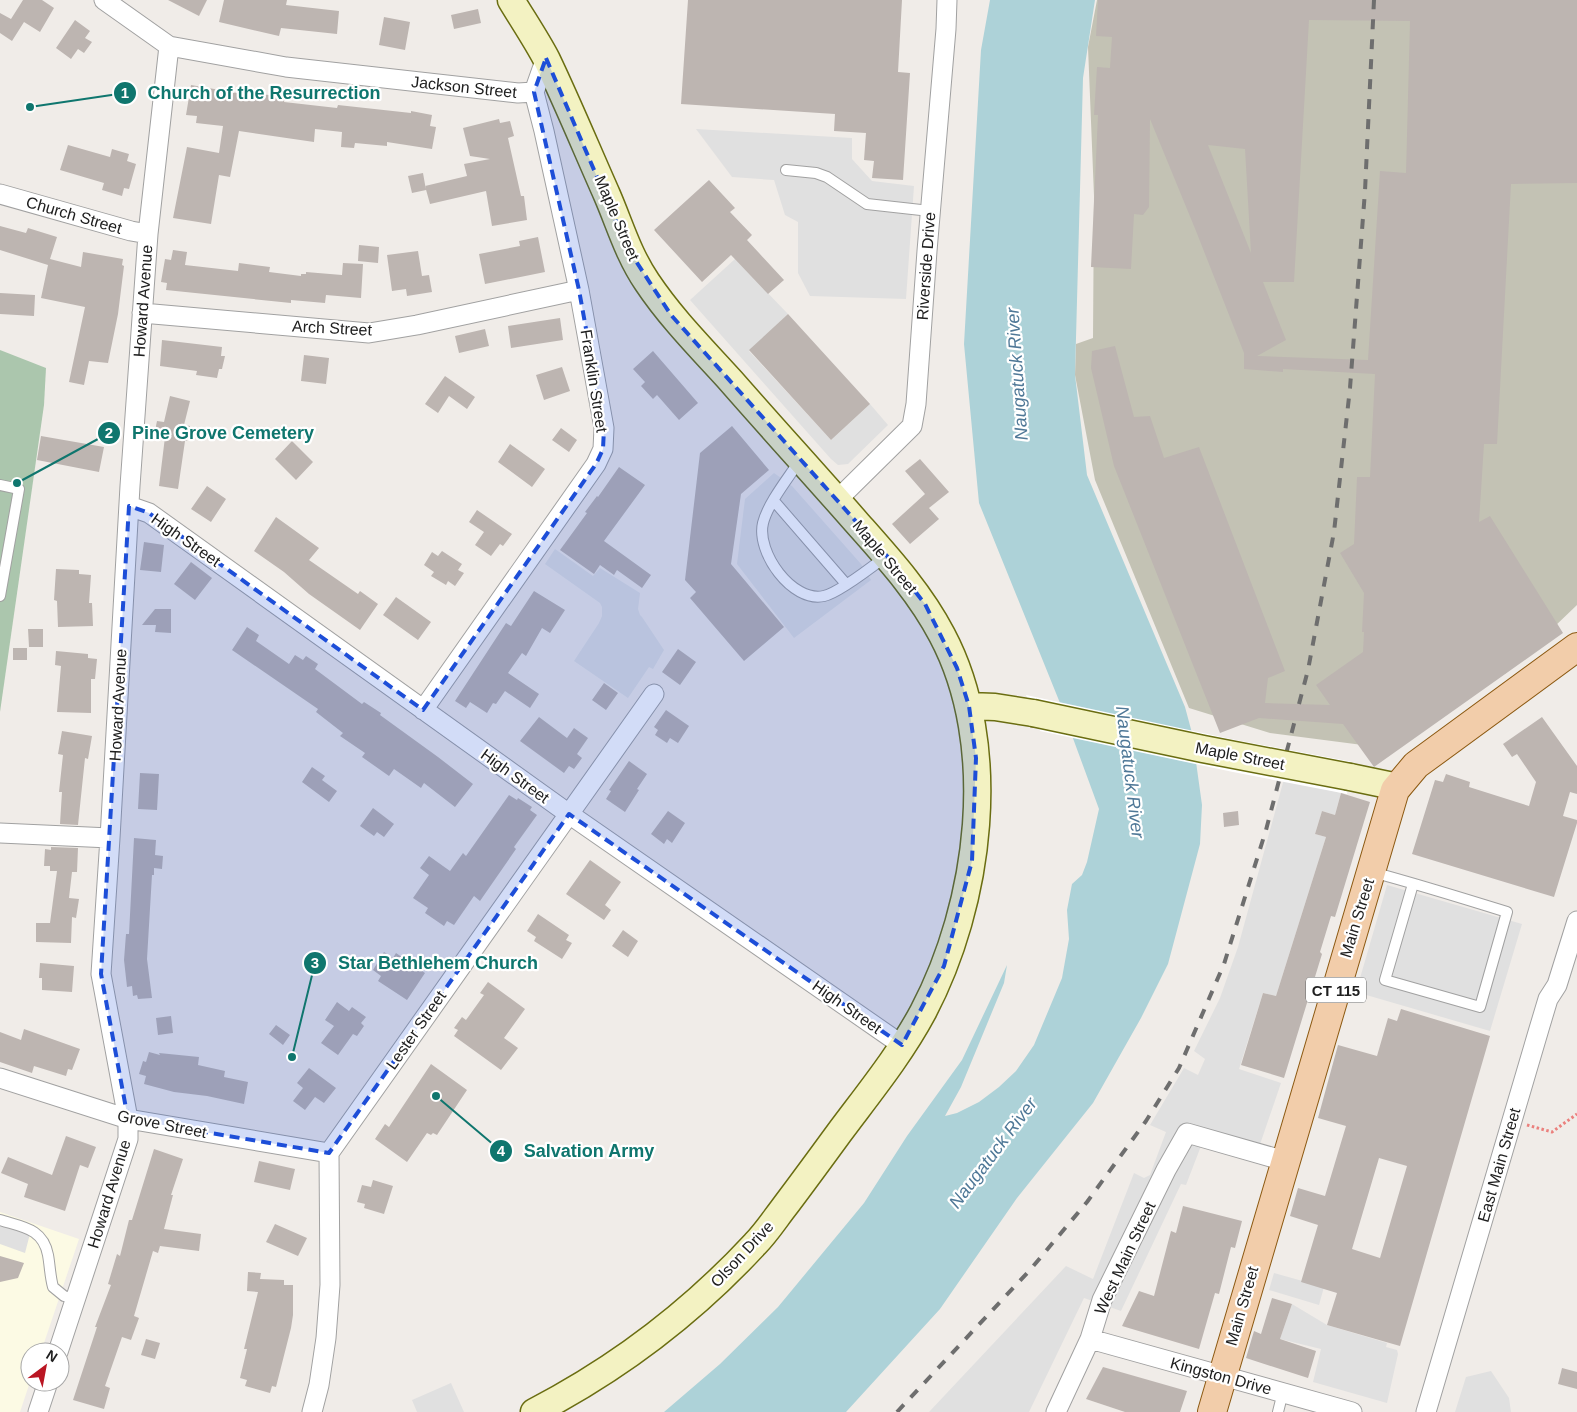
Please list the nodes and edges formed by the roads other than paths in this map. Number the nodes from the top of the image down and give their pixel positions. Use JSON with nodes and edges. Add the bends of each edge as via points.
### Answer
{"nodes":[{"id":1,"x":104,"y":0,"type":"edge"},
{"id":2,"x":511,"y":0,"type":"edge"},
{"id":3,"x":947,"y":0,"type":"edge"},
{"id":4,"x":169,"y":46,"type":"junction"},
{"id":5,"x":546,"y":58,"type":"junction"},
{"id":6,"x":534,"y":92,"type":"junction"},
{"id":7,"x":786,"y":170,"type":"dead end"},
{"id":8,"x":0,"y":194,"type":"edge"},
{"id":9,"x":930,"y":211,"type":"junction"},
{"id":10,"x":148,"y":234,"type":"junction"},
{"id":11,"x":579,"y":290,"type":"junction"},
{"id":12,"x":142,"y":313,"type":"junction"},
{"id":13,"x":801,"y":460,"type":"junction"},
{"id":14,"x":0,"y":485,"type":"edge"},
{"id":15,"x":837,"y":500,"type":"junction"},
{"id":16,"x":774,"y":501,"type":"junction"},
{"id":17,"x":129,"y":506,"type":"junction"},
{"id":18,"x":887,"y":556,"type":"junction"},
{"id":19,"x":2,"y":577,"type":"edge"},
{"id":20,"x":846,"y":584,"type":"junction"},
{"id":21,"x":0,"y":596,"type":"edge"},
{"id":22,"x":1577,"y":647,"type":"edge"},
{"id":23,"x":654,"y":694,"type":"dead end"},
{"id":24,"x":969,"y":706,"type":"junction"},
{"id":25,"x":423,"y":710,"type":"junction"},
{"id":26,"x":1398,"y":786,"type":"junction"},
{"id":27,"x":569,"y":814,"type":"junction"},
{"id":28,"x":0,"y":833,"type":"edge"},
{"id":29,"x":110,"y":838,"type":"junction"},
{"id":30,"x":1371,"y":872,"type":"junction"},
{"id":31,"x":1413,"y":884,"type":"junction"},
{"id":32,"x":1577,"y":921,"type":"edge"},
{"id":33,"x":902,"y":1045,"type":"junction"},
{"id":34,"x":0,"y":1078,"type":"edge"},
{"id":35,"x":128,"y":1119,"type":"junction"},
{"id":36,"x":329,"y":1153,"type":"junction"},
{"id":37,"x":1285,"y":1161,"type":"junction"},
{"id":38,"x":0,"y":1220,"type":"edge"},
{"id":39,"x":75,"y":1299,"type":"junction"},
{"id":40,"x":1090,"y":1340,"type":"junction"},
{"id":41,"x":61,"y":1342,"type":"edge"},
{"id":42,"x":1222,"y":1376,"type":"junction"},
{"id":43,"x":45,"y":1392,"type":"edge"},
{"id":44,"x":1283,"y":1392,"type":"junction"},
{"id":45,"x":38,"y":1412,"type":"edge"},
{"id":46,"x":312,"y":1412,"type":"edge"},
{"id":47,"x":534,"y":1412,"type":"edge"},
{"id":48,"x":1056,"y":1412,"type":"edge"},
{"id":49,"x":1212,"y":1412,"type":"edge"},
{"id":50,"x":1278,"y":1412,"type":"edge"},
{"id":51,"x":1352,"y":1412,"type":"edge"},
{"id":52,"x":1426,"y":1412,"type":"edge"}],
"edges":[{"from":1,"to":4,"type":"street","name":"Jackson Street"},
{"from":2,"to":5,"type":"main road"},
{"from":3,"to":9,"type":"street","name":"Riverside Drive"},
{"from":4,"to":6,"type":"street","name":"Jackson Street","via":[[286,66],[518,94]]},
{"from":4,"to":10,"type":"street","name":"Howard Avenue"},
{"from":5,"to":6,"type":"street","name":"Jackson Street"},
{"from":5,"to":13,"type":"main road","name":"Maple Street","via":[[628,249],[645,279],[671,315]]},
{"from":6,"to":11,"type":"street","name":"Franklin Street"},
{"from":7,"to":9,"type":"lane","via":[[816,173],[867,204]]},
{"from":8,"to":10,"type":"street","name":"Church Street"},
{"from":9,"to":15,"type":"street","name":"Riverside Drive","via":[[912,426]]},
{"from":10,"to":12,"type":"street","name":"Howard Avenue"},
{"from":11,"to":12,"type":"street","name":"Arch Street","via":[[369,333]]},
{"from":11,"to":25,"type":"street","name":"Franklin Street","via":[[604,428],[603,448]]},
{"from":12,"to":17,"type":"street","name":"Howard Avenue"},
{"from":13,"to":15,"type":"main road","name":"Maple Street"},
{"from":13,"to":16,"type":"lane"},
{"from":14,"to":19,"type":"lane","via":[[19,489]]},
{"from":15,"to":18,"type":"main road","name":"Maple Street"},
{"from":16,"to":20,"type":"lane"},
{"from":16,"to":20,"type":"lane","via":[[763,523],[763,536],[773,566],[788,584],[810,596],[825,596]]},
{"from":17,"to":25,"type":"street","name":"High Street","via":[[149,513]]},
{"from":17,"to":29,"type":"street","name":"Howard Avenue"},
{"from":18,"to":20,"type":"lane"},
{"from":18,"to":24,"type":"main road","name":"Maple Street","via":[[925,604],[957,668]]},
{"from":19,"to":21,"type":"lane"},
{"from":22,"to":26,"type":"main road","name":"Main Street","number":"CT 115","via":[[1416,765]]},
{"from":23,"to":27,"type":"street","name":"Lester Street"},
{"from":24,"to":26,"type":"main road","name":"Maple Street","bridge":true,"via":[[1033,713],[1204,750]]},
{"from":24,"to":33,"type":"main road","via":[[976,758],[976,827],[967,890],[944,966],[923,1013]]},
{"from":25,"to":27,"type":"street","name":"High Street"},
{"from":26,"to":30,"type":"main road","name":"Main Street","number":"CT 115"},
{"from":27,"to":33,"type":"street","name":"High Street"},
{"from":27,"to":36,"type":"street","name":"Lester Street"},
{"from":28,"to":29,"type":"street"},
{"from":29,"to":35,"type":"street","name":"Howard Avenue","via":[[101,974]]},
{"from":30,"to":31,"type":"lane"},
{"from":30,"to":37,"type":"main road","name":"Main Street","number":"CT 115"},
{"from":31,"to":31,"type":"lane","via":[[1507,912],[1480,1008],[1385,980]]},
{"from":32,"to":52,"type":"street","name":"East Main Street","via":[[1557,985],[1548,999]]},
{"from":33,"to":47,"type":"main road","name":"Olson Drive","via":[[757,1242],[708,1290],[620,1362]]},
{"from":34,"to":35,"type":"street","name":"Grove Street"},
{"from":35,"to":36,"type":"street","name":"Grove Street"},
{"from":35,"to":39,"type":"street","name":"Howard Avenue","via":[[128,1139]]},
{"from":36,"to":46,"type":"street","via":[[330,1285],[326,1338]]},
{"from":37,"to":40,"type":"street","name":"West Main Street","via":[[1187,1133],[1102,1300]]},
{"from":37,"to":42,"type":"main road","name":"Main Street","number":"CT 115"},
{"from":38,"to":39,"type":"lane","via":[[37,1232],[48,1254],[53,1287],[64,1296]]},
{"from":39,"to":41,"type":"street","name":"Howard Avenue"},
{"from":40,"to":42,"type":"street","name":"Kingston Drive"},
{"from":40,"to":48,"type":"street","name":"West Main Street"},
{"from":42,"to":44,"type":"street","name":"Kingston Drive"},
{"from":42,"to":49,"type":"main road","name":"Main Street","number":"CT 115"},
{"from":43,"to":45,"type":"street"},
{"from":44,"to":50,"type":"lane"},
{"from":44,"to":51,"type":"street","name":"Kingston Drive"}]}
